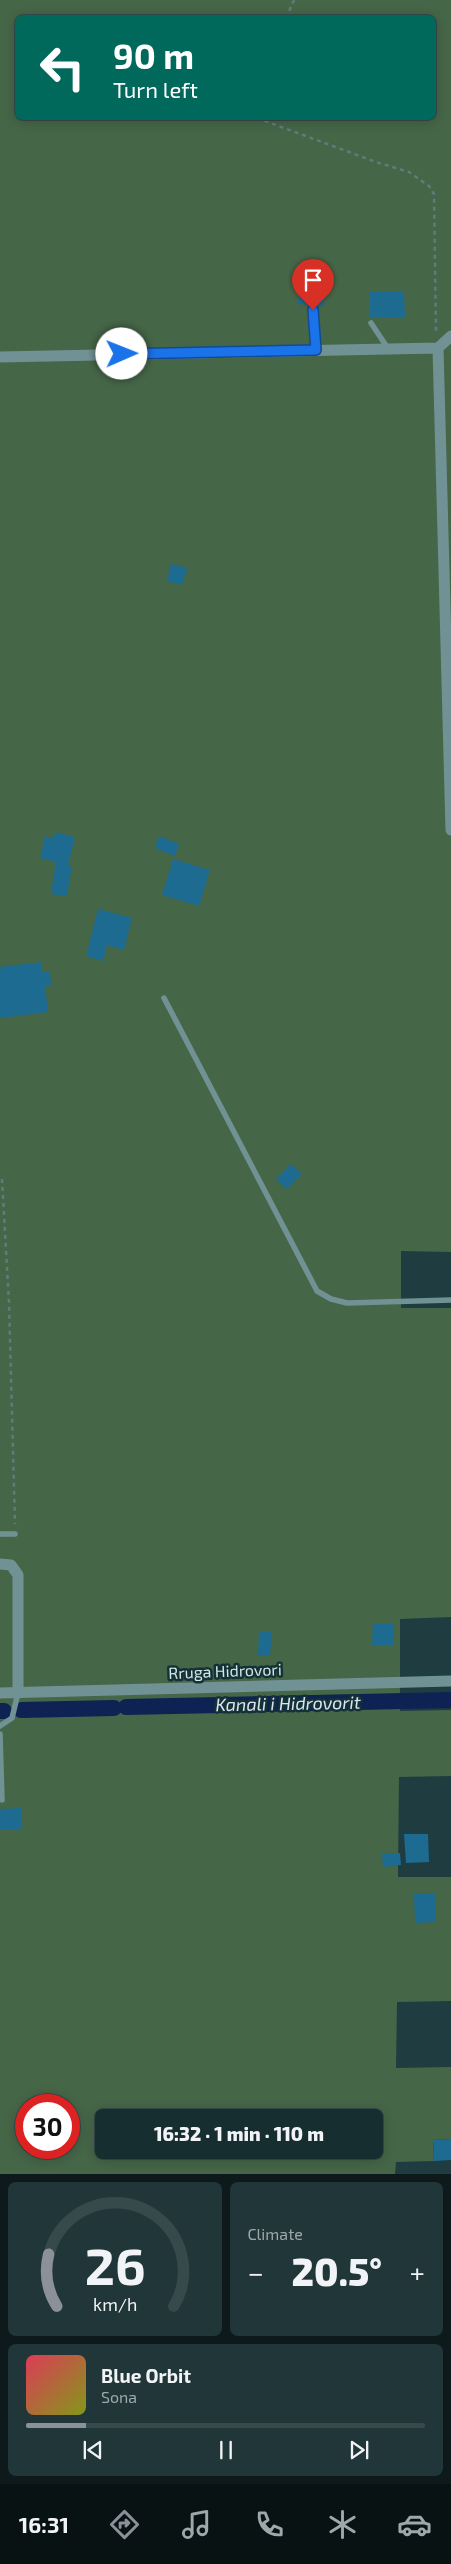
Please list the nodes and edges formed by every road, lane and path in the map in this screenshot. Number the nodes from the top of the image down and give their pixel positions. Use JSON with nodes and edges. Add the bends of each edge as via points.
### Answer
{"nodes":[{"id":1,"x":294,"y":0,"type":"edge"},
{"id":2,"x":287,"y":15,"type":"edge"},
{"id":3,"x":262,"y":120,"type":"edge"},
{"id":4,"x":313,"y":310,"type":"dead end"},
{"id":5,"x":371,"y":323,"type":"dead end"},
{"id":6,"x":451,"y":336,"type":"edge"},
{"id":7,"x":438,"y":348,"type":"junction"},
{"id":8,"x":385,"y":349,"type":"junction"},
{"id":9,"x":316,"y":350,"type":"junction"},
{"id":10,"x":0,"y":357,"type":"edge"},
{"id":11,"x":451,"y":830,"type":"edge"},
{"id":12,"x":164,"y":998,"type":"dead end"},
{"id":13,"x":2,"y":1179,"type":"dead end"},
{"id":14,"x":451,"y":1300,"type":"edge"},
{"id":15,"x":0,"y":1534,"type":"edge"},
{"id":16,"x":15,"y":1534,"type":"joint"},
{"id":17,"x":0,"y":1564,"type":"edge"},
{"id":18,"x":451,"y":1681,"type":"edge"},
{"id":19,"x":0,"y":1693,"type":"edge"},
{"id":20,"x":18,"y":1693,"type":"junction"},
{"id":21,"x":0,"y":1726,"type":"edge"},
{"id":22,"x":0,"y":1734,"type":"edge"},
{"id":23,"x":2,"y":1800,"type":"dead end"}],
"edges":[{"from":1,"to":2,"type":"path"},
{"from":3,"to":7,"type":"path","via":[[409,172],[429,186],[434,194]]},
{"from":4,"to":9,"type":"lane"},
{"from":5,"to":8,"type":"lane"},
{"from":6,"to":7,"type":"street"},
{"from":7,"to":8,"type":"street"},
{"from":7,"to":11,"type":"street"},
{"from":8,"to":9,"type":"street"},
{"from":9,"to":10,"type":"street"},
{"from":12,"to":14,"type":"lane","via":[[316,1291],[346,1303]]},
{"from":13,"to":16,"type":"path","via":[[10,1322]]},
{"from":15,"to":16,"type":"lane"},
{"from":17,"to":20,"type":"street","via":[[11,1565],[18,1575]]},
{"from":18,"to":20,"type":"street","name":"Rruga Hidrovori"},
{"from":19,"to":20,"type":"street","name":"Rruga Hidrovori"},
{"from":20,"to":21,"type":"lane","via":[[12,1718]]},
{"from":22,"to":23,"type":"lane"}]}
